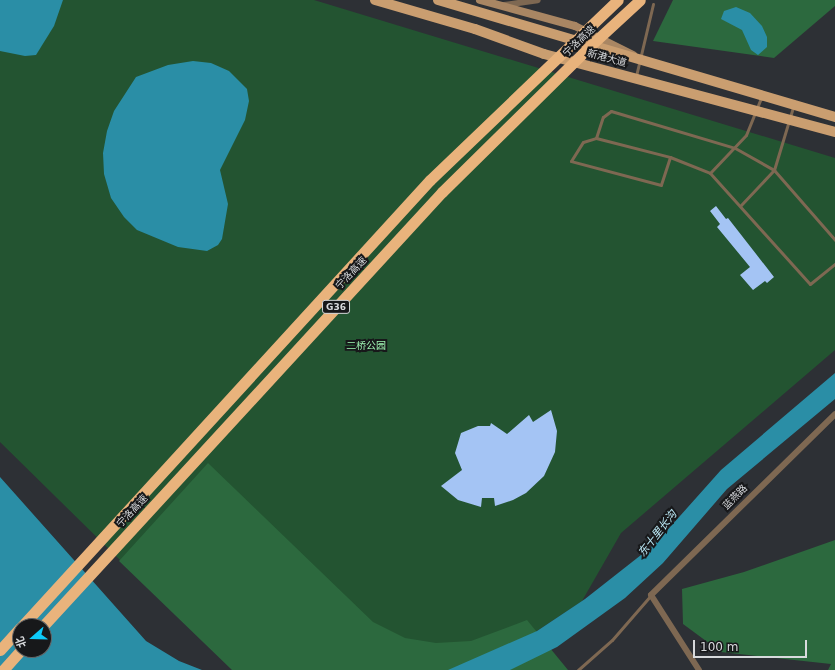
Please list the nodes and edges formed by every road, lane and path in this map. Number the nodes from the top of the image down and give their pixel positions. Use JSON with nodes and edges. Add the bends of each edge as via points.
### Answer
{"nodes":[{"id":1,"x":375,"y":0,"type":"edge"},
{"id":2,"x":438,"y":0,"type":"edge"},
{"id":3,"x":480,"y":0,"type":"edge"},
{"id":4,"x":538,"y":0,"type":"edge"},
{"id":5,"x":618,"y":0,"type":"edge"},
{"id":6,"x":640,"y":0,"type":"edge"},
{"id":7,"x":653,"y":4,"type":"dead end"},
{"id":8,"x":497,"y":5,"type":"junction"},
{"id":9,"x":641,"y":59,"type":"junction"},
{"id":10,"x":636,"y":78,"type":"junction"},
{"id":11,"x":762,"y":96,"type":"junction"},
{"id":12,"x":794,"y":106,"type":"junction"},
{"id":13,"x":757,"y":111,"type":"junction"},
{"id":14,"x":835,"y":117,"type":"edge"},
{"id":15,"x":791,"y":120,"type":"junction"},
{"id":16,"x":835,"y":132,"type":"edge"},
{"id":17,"x":596,"y":138,"type":"junction"},
{"id":18,"x":735,"y":148,"type":"junction"},
{"id":19,"x":670,"y":157,"type":"junction"},
{"id":20,"x":774,"y":170,"type":"junction"},
{"id":21,"x":710,"y":172,"type":"junction"},
{"id":22,"x":741,"y":204,"type":"junction"},
{"id":23,"x":835,"y":240,"type":"edge"},
{"id":24,"x":835,"y":264,"type":"edge"},
{"id":25,"x":835,"y":414,"type":"edge"},
{"id":26,"x":651,"y":595,"type":"junction"},
{"id":27,"x":29,"y":618,"type":"edge"},
{"id":28,"x":50,"y":618,"type":"edge"},
{"id":29,"x":12,"y":637,"type":"edge"},
{"id":30,"x":0,"y":650,"type":"edge"},
{"id":31,"x":14,"y":658,"type":"edge"},
{"id":32,"x":3,"y":670,"type":"edge"},
{"id":33,"x":578,"y":670,"type":"edge"},
{"id":34,"x":700,"y":670,"type":"edge"}],
"edges":[{"from":1,"to":10,"type":"main road","name":"新港大道","via":[[475,29],[544,54]]},
{"from":2,"to":9,"type":"main road","name":"新港大道"},
{"from":3,"to":8,"type":"street"},
{"from":4,"to":8,"type":"street"},
{"from":5,"to":27,"type":"highway","name":"宁洛高速","number":"G36","bridge":true,"via":[[430,180]]},
{"from":6,"to":28,"type":"highway","name":"宁洛高速","number":"G36","bridge":true,"via":[[442,192]]},
{"from":7,"to":9,"type":"lane"},
{"from":8,"to":9,"type":"street","via":[[575,26]]},
{"from":9,"to":10,"type":"lane"},
{"from":9,"to":11,"type":"main road","name":"新港大道"},
{"from":10,"to":13,"type":"main road","name":"新港大道"},
{"from":11,"to":12,"type":"main road","name":"新港大道"},
{"from":11,"to":13,"type":"lane"},
{"from":12,"to":14,"type":"main road","name":"新港大道"},
{"from":12,"to":15,"type":"lane"},
{"from":13,"to":15,"type":"main road","name":"新港大道"},
{"from":13,"to":18,"type":"lane","via":[[746,135]]},
{"from":15,"to":16,"type":"main road","name":"新港大道"},
{"from":15,"to":20,"type":"lane"},
{"from":17,"to":18,"type":"lane","via":[[603,117],[611,111]]},
{"from":17,"to":19,"type":"lane"},
{"from":17,"to":19,"type":"lane","via":[[583,142],[571,161],[661,185]]},
{"from":18,"to":20,"type":"lane"},
{"from":18,"to":21,"type":"lane"},
{"from":19,"to":21,"type":"lane"},
{"from":20,"to":22,"type":"lane"},
{"from":20,"to":23,"type":"lane"},
{"from":21,"to":22,"type":"lane"},
{"from":22,"to":24,"type":"lane","via":[[810,284]]},
{"from":25,"to":26,"type":"street","name":"蓝燕路"},
{"from":26,"to":33,"type":"lane","via":[[612,640]]},
{"from":26,"to":34,"type":"street"},
{"from":29,"to":30,"type":"highway","name":"宁洛高速","number":"G36"},
{"from":31,"to":32,"type":"highway"}]}
